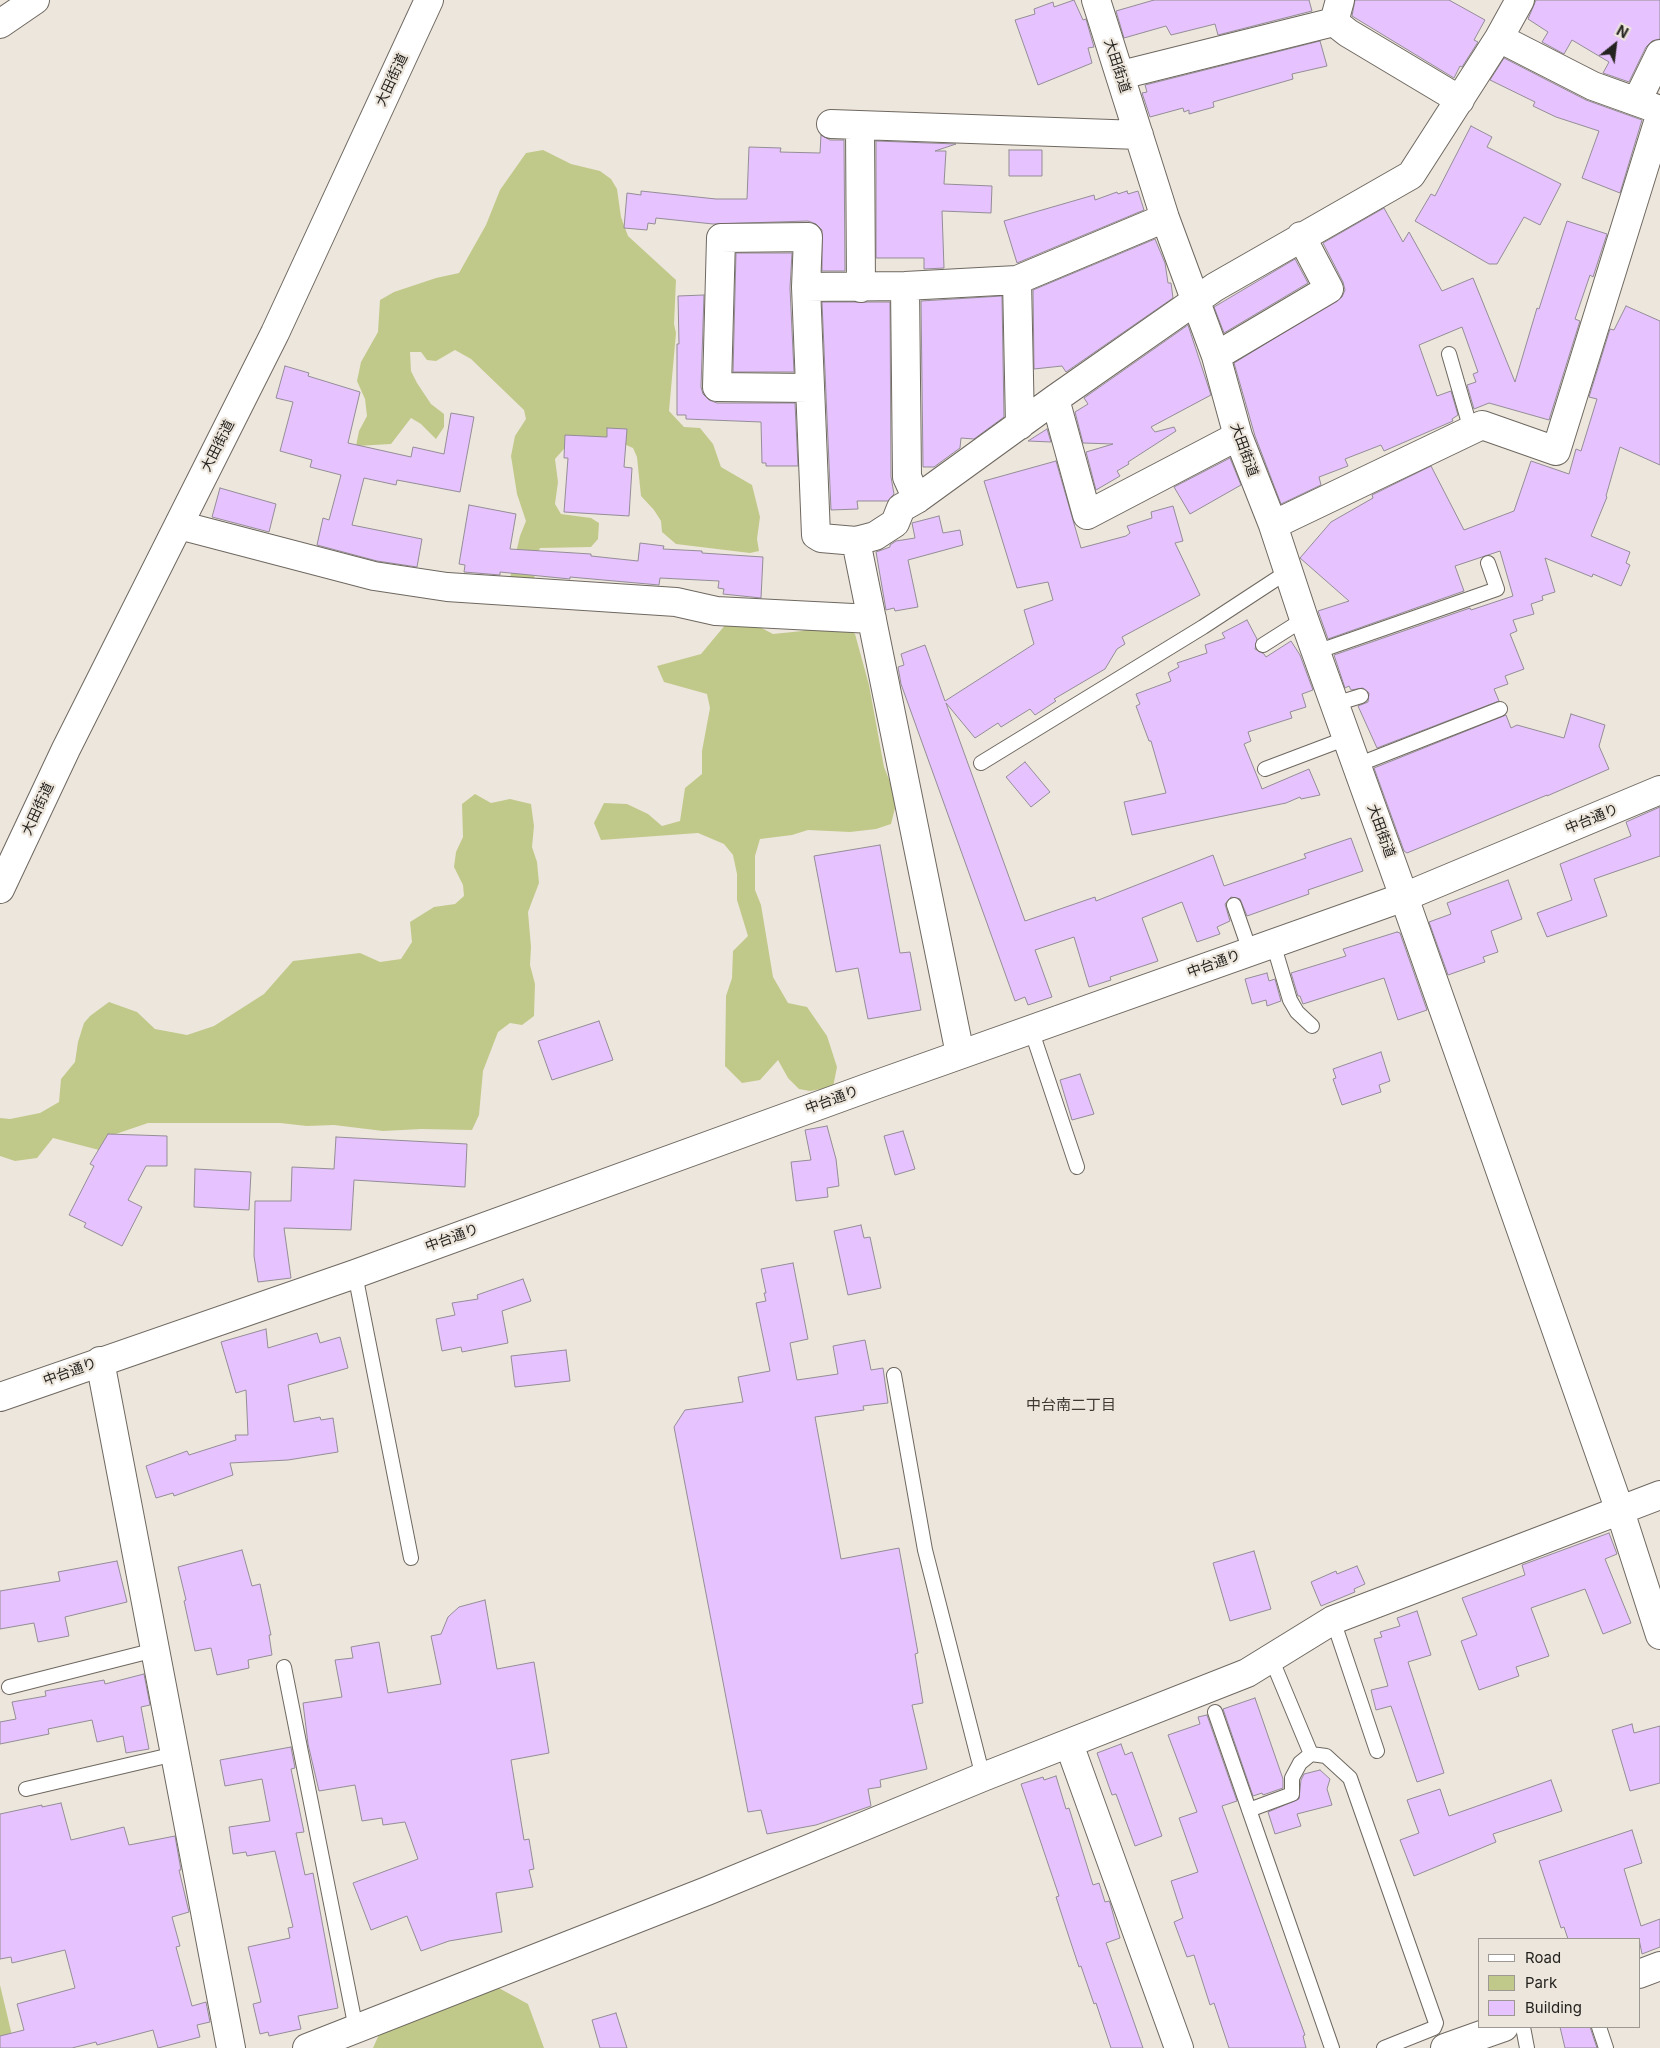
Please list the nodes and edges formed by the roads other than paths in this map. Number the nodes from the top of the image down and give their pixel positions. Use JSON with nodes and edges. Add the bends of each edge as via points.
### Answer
{"nodes":[{"id":1,"x":35,"y":0,"type":"edge"},
{"id":2,"x":428,"y":0,"type":"edge"},
{"id":3,"x":1096,"y":0,"type":"edge"},
{"id":4,"x":1520,"y":0,"type":"edge"},
{"id":5,"x":1337,"y":11,"type":"edge"},
{"id":6,"x":0,"y":24,"type":"edge"},
{"id":7,"x":1499,"y":38,"type":"junction"},
{"id":8,"x":1660,"y":54,"type":"edge"},
{"id":9,"x":1121,"y":76,"type":"junction"},
{"id":10,"x":1460,"y":100,"type":"junction"},
{"id":11,"x":1648,"y":105,"type":"edge"},
{"id":12,"x":1660,"y":116,"type":"edge"},
{"id":13,"x":831,"y":124,"type":"dead end"},
{"id":14,"x":860,"y":126,"type":"junction"},
{"id":15,"x":1139,"y":135,"type":"junction"},
{"id":16,"x":1165,"y":218,"type":"junction"},
{"id":17,"x":1301,"y":236,"type":"junction"},
{"id":18,"x":1017,"y":280,"type":"junction"},
{"id":19,"x":905,"y":286,"type":"junction"},
{"id":20,"x":806,"y":287,"type":"junction"},
{"id":21,"x":861,"y":288,"type":"junction"},
{"id":22,"x":1196,"y":302,"type":"junction"},
{"id":23,"x":1448,"y":354,"type":"dead end"},
{"id":24,"x":1216,"y":356,"type":"junction"},
{"id":25,"x":809,"y":388,"type":"junction"},
{"id":26,"x":1055,"y":399,"type":"junction"},
{"id":27,"x":1020,"y":425,"type":"junction"},
{"id":28,"x":1471,"y":430,"type":"junction"},
{"id":29,"x":1238,"y":436,"type":"junction"},
{"id":30,"x":917,"y":499,"type":"junction"},
{"id":31,"x":179,"y":524,"type":"junction"},
{"id":32,"x":1273,"y":525,"type":"junction"},
{"id":33,"x":856,"y":541,"type":"junction"},
{"id":34,"x":1488,"y":563,"type":"dead end"},
{"id":35,"x":1287,"y":572,"type":"junction"},
{"id":36,"x":872,"y":619,"type":"junction"},
{"id":37,"x":1304,"y":619,"type":"junction"},
{"id":38,"x":1263,"y":645,"type":"dead end"},
{"id":39,"x":1316,"y":652,"type":"junction"},
{"id":40,"x":1361,"y":696,"type":"dead end"},
{"id":41,"x":1335,"y":704,"type":"junction"},
{"id":42,"x":1500,"y":709,"type":"dead end"},
{"id":43,"x":1347,"y":738,"type":"junction"},
{"id":44,"x":981,"y":763,"type":"dead end"},
{"id":45,"x":1357,"y":765,"type":"junction"},
{"id":46,"x":1266,"y":769,"type":"dead end"},
{"id":47,"x":1660,"y":790,"type":"edge"},
{"id":48,"x":0,"y":889,"type":"edge"},
{"id":49,"x":1404,"y":897,"type":"junction"},
{"id":50,"x":1234,"y":904,"type":"dead end"},
{"id":51,"x":1262,"y":947,"type":"junction"},
{"id":52,"x":1312,"y":1026,"type":"dead end"},
{"id":53,"x":1031,"y":1029,"type":"junction"},
{"id":54,"x":960,"y":1054,"type":"junction"},
{"id":55,"x":1077,"y":1167,"type":"dead end"},
{"id":56,"x":355,"y":1274,"type":"junction"},
{"id":57,"x":100,"y":1361,"type":"junction"},
{"id":58,"x":894,"y":1375,"type":"dead end"},
{"id":59,"x":0,"y":1397,"type":"edge"},
{"id":60,"x":1660,"y":1495,"type":"edge"},
{"id":61,"x":1620,"y":1511,"type":"junction"},
{"id":62,"x":411,"y":1558,"type":"dead end"},
{"id":63,"x":1332,"y":1620,"type":"junction"},
{"id":64,"x":1660,"y":1635,"type":"edge"},
{"id":65,"x":155,"y":1650,"type":"junction"},
{"id":66,"x":1272,"y":1658,"type":"junction"},
{"id":67,"x":284,"y":1667,"type":"dead end"},
{"id":68,"x":9,"y":1687,"type":"dead end"},
{"id":69,"x":1215,"y":1712,"type":"dead end"},
{"id":70,"x":1068,"y":1744,"type":"junction"},
{"id":71,"x":1377,"y":1751,"type":"dead end"},
{"id":72,"x":175,"y":1754,"type":"junction"},
{"id":73,"x":1311,"y":1754,"type":"junction"},
{"id":74,"x":983,"y":1777,"type":"junction"},
{"id":75,"x":26,"y":1789,"type":"dead end"},
{"id":76,"x":1249,"y":1810,"type":"junction"},
{"id":77,"x":1660,"y":1966,"type":"edge"},
{"id":78,"x":1640,"y":1974,"type":"edge"},
{"id":79,"x":1501,"y":2028,"type":"edge"},
{"id":80,"x":1523,"y":2028,"type":"edge"},
{"id":81,"x":1599,"y":2028,"type":"edge"},
{"id":82,"x":356,"y":2029,"type":"junction"},
{"id":83,"x":231,"y":2048,"type":"edge"},
{"id":84,"x":307,"y":2048,"type":"edge"},
{"id":85,"x":1179,"y":2048,"type":"edge"},
{"id":86,"x":1332,"y":2048,"type":"edge"},
{"id":87,"x":1384,"y":2048,"type":"edge"},
{"id":88,"x":1445,"y":2048,"type":"edge"},
{"id":89,"x":1527,"y":2048,"type":"edge"},
{"id":90,"x":1606,"y":2048,"type":"edge"}],
"edges":[{"from":1,"to":6,"type":"street"},
{"from":2,"to":31,"type":"street","name":"大田街道","via":[[275,333]]},
{"from":3,"to":9,"type":"street","name":"大田街道"},
{"from":4,"to":7,"type":"street"},
{"from":5,"to":9,"type":"street"},
{"from":5,"to":10,"type":"street","via":[[1348,33]]},
{"from":7,"to":10,"type":"street"},
{"from":7,"to":11,"type":"street","via":[[1593,86]]},
{"from":8,"to":11,"type":"street"},
{"from":9,"to":15,"type":"street","name":"大田街道"},
{"from":10,"to":17,"type":"street","via":[[1411,175]]},
{"from":12,"to":28,"type":"street","via":[[1556,451],[1482,425]]},
{"from":13,"to":14,"type":"street"},
{"from":14,"to":15,"type":"street"},
{"from":14,"to":21,"type":"street"},
{"from":15,"to":16,"type":"street","name":"大田街道"},
{"from":16,"to":18,"type":"street"},
{"from":16,"to":22,"type":"street","name":"大田街道"},
{"from":17,"to":22,"type":"street","via":[[1215,287]]},
{"from":17,"to":24,"type":"street","via":[[1329,288]]},
{"from":18,"to":19,"type":"street"},
{"from":18,"to":27,"type":"street"},
{"from":19,"to":21,"type":"street"},
{"from":19,"to":30,"type":"street","via":[[907,477]]},
{"from":20,"to":21,"type":"street"},
{"from":20,"to":25,"type":"street"},
{"from":20,"to":25,"type":"street","via":[[808,237],[721,238],[718,386]]},
{"from":22,"to":24,"type":"street","name":"大田街道"},
{"from":22,"to":26,"type":"street"},
{"from":23,"to":28,"type":"lane"},
{"from":24,"to":29,"type":"street","name":"大田街道"},
{"from":25,"to":33,"type":"street","via":[[816,535]]},
{"from":26,"to":27,"type":"street"},
{"from":26,"to":29,"type":"street","via":[[1087,515]]},
{"from":27,"to":30,"type":"street"},
{"from":28,"to":32,"type":"street"},
{"from":29,"to":32,"type":"street","name":"大田街道"},
{"from":30,"to":33,"type":"street","via":[[901,508],[895,523],[875,536]]},
{"from":31,"to":36,"type":"street","via":[[374,576],[447,587],[676,602],[716,611]]},
{"from":31,"to":48,"type":"street","name":"大田街道"},
{"from":32,"to":35,"type":"street","name":"大田街道"},
{"from":33,"to":36,"type":"street"},
{"from":34,"to":39,"type":"lane","via":[[1497,589]]},
{"from":35,"to":37,"type":"street","name":"大田街道"},
{"from":35,"to":44,"type":"lane"},
{"from":36,"to":54,"type":"street"},
{"from":37,"to":38,"type":"lane"},
{"from":37,"to":39,"type":"street","name":"大田街道"},
{"from":39,"to":41,"type":"street","name":"大田街道"},
{"from":40,"to":41,"type":"lane"},
{"from":41,"to":43,"type":"street","name":"大田街道"},
{"from":42,"to":45,"type":"lane"},
{"from":43,"to":45,"type":"street","name":"大田街道"},
{"from":43,"to":46,"type":"lane"},
{"from":45,"to":49,"type":"street","name":"大田街道"},
{"from":47,"to":49,"type":"street","name":"中台通り"},
{"from":49,"to":51,"type":"street","name":"中台通り"},
{"from":49,"to":61,"type":"street","name":"大田街道"},
{"from":50,"to":51,"type":"lane"},
{"from":51,"to":52,"type":"lane","via":[[1297,1012]]},
{"from":51,"to":53,"type":"street","name":"中台通り"},
{"from":53,"to":54,"type":"street","name":"中台通り"},
{"from":53,"to":55,"type":"lane"},
{"from":54,"to":56,"type":"street","name":"中台通り"},
{"from":56,"to":57,"type":"street","name":"中台通り"},
{"from":56,"to":62,"type":"lane"},
{"from":57,"to":59,"type":"street","name":"中台通り"},
{"from":57,"to":65,"type":"street"},
{"from":58,"to":74,"type":"lane","via":[[925,1550]]},
{"from":60,"to":61,"type":"street"},
{"from":61,"to":63,"type":"street"},
{"from":61,"to":64,"type":"street","name":"大田街道"},
{"from":63,"to":66,"type":"street"},
{"from":63,"to":71,"type":"lane"},
{"from":65,"to":68,"type":"lane"},
{"from":65,"to":72,"type":"street"},
{"from":66,"to":70,"type":"street","via":[[1247,1673]]},
{"from":66,"to":73,"type":"lane"},
{"from":67,"to":82,"type":"lane"},
{"from":69,"to":76,"type":"lane"},
{"from":70,"to":74,"type":"street"},
{"from":70,"to":85,"type":"street"},
{"from":72,"to":75,"type":"lane"},
{"from":72,"to":83,"type":"street"},
{"from":73,"to":76,"type":"lane","via":[[1300,1762],[1292,1778],[1292,1794]]},
{"from":73,"to":87,"type":"lane","via":[[1326,1756],[1350,1778],[1436,2023],[1434,2028]]},
{"from":74,"to":82,"type":"street","via":[[707,1891]]},
{"from":76,"to":86,"type":"lane"},
{"from":77,"to":78,"type":"street"},
{"from":79,"to":88,"type":"street"},
{"from":80,"to":89,"type":"lane"},
{"from":81,"to":90,"type":"lane"},
{"from":82,"to":84,"type":"street"}]}
